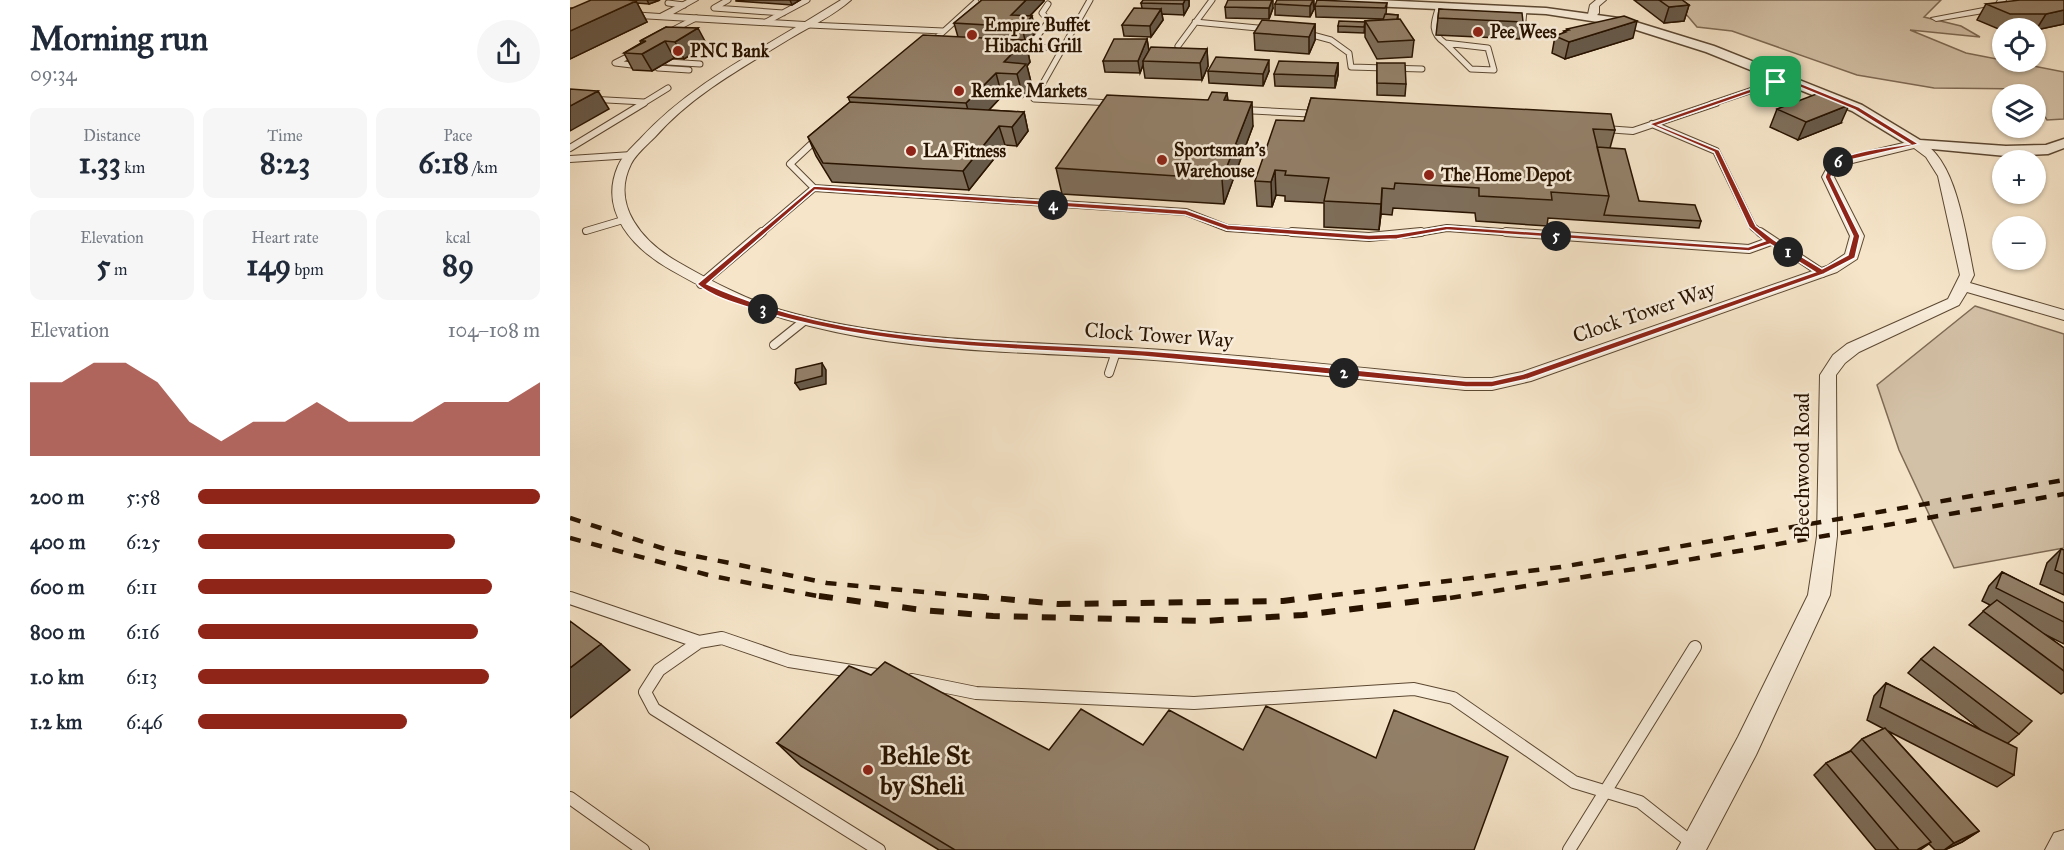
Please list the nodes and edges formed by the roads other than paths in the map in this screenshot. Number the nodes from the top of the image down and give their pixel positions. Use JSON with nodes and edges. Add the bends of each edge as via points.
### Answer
{"nodes":[{"id":1,"x":694,"y":0,"type":"edge"},
{"id":2,"x":728,"y":0,"type":"edge"},
{"id":3,"x":807,"y":0,"type":"edge"},
{"id":4,"x":848,"y":0,"type":"edge"},
{"id":5,"x":1090,"y":0,"type":"edge"},
{"id":6,"x":1212,"y":0,"type":"edge"},
{"id":7,"x":1304,"y":0,"type":"edge"},
{"id":8,"x":1602,"y":0,"type":"edge"},
{"id":9,"x":2002,"y":0,"type":"edge"},
{"id":10,"x":1346,"y":1,"type":"edge"},
{"id":11,"x":975,"y":2,"type":"edge"},
{"id":12,"x":668,"y":3,"type":"dead end"},
{"id":13,"x":1048,"y":4,"type":"dead end"},
{"id":14,"x":599,"y":5,"type":"edge"},
{"id":15,"x":684,"y":5,"type":"junction"},
{"id":16,"x":589,"y":8,"type":"junction"},
{"id":17,"x":570,"y":10,"type":"edge"},
{"id":18,"x":1437,"y":11,"type":"junction"},
{"id":19,"x":783,"y":13,"type":"junction"},
{"id":20,"x":1524,"y":15,"type":"junction"},
{"id":21,"x":663,"y":16,"type":"junction"},
{"id":22,"x":1590,"y":17,"type":"junction"},
{"id":23,"x":696,"y":18,"type":"junction"},
{"id":24,"x":1448,"y":18,"type":"edge"},
{"id":25,"x":1936,"y":18,"type":"dead end"},
{"id":26,"x":1499,"y":20,"type":"edge"},
{"id":27,"x":766,"y":22,"type":"junction"},
{"id":28,"x":1196,"y":22,"type":"junction"},
{"id":29,"x":809,"y":25,"type":"junction"},
{"id":30,"x":1281,"y":30,"type":"edge"},
{"id":31,"x":1293,"y":31,"type":"edge"},
{"id":32,"x":943,"y":32,"type":"junction"},
{"id":33,"x":658,"y":38,"type":"edge"},
{"id":34,"x":942,"y":43,"type":"edge"},
{"id":35,"x":1445,"y":43,"type":"junction"},
{"id":36,"x":1008,"y":46,"type":"edge"},
{"id":37,"x":1178,"y":46,"type":"edge"},
{"id":38,"x":1029,"y":47,"type":"junction"},
{"id":39,"x":1062,"y":48,"type":"junction"},
{"id":40,"x":668,"y":62,"type":"dead end"},
{"id":41,"x":640,"y":63,"type":"joint"},
{"id":42,"x":700,"y":64,"type":"dead end"},
{"id":43,"x":658,"y":68,"type":"dead end"},
{"id":44,"x":1422,"y":69,"type":"dead end"},
{"id":45,"x":689,"y":70,"type":"dead end"},
{"id":46,"x":1785,"y":79,"type":"junction"},
{"id":47,"x":668,"y":88,"type":"dead end"},
{"id":48,"x":570,"y":98,"type":"edge"},
{"id":49,"x":644,"y":102,"type":"junction"},
{"id":50,"x":1116,"y":104,"type":"edge"},
{"id":51,"x":1234,"y":110,"type":"edge"},
{"id":52,"x":1328,"y":115,"type":"edge"},
{"id":53,"x":1652,"y":124,"type":"junction"},
{"id":54,"x":829,"y":128,"type":"edge"},
{"id":55,"x":1598,"y":129,"type":"edge"},
{"id":56,"x":2064,"y":143,"type":"edge"},
{"id":57,"x":1916,"y":144,"type":"junction"},
{"id":58,"x":570,"y":148,"type":"edge"},
{"id":59,"x":632,"y":155,"type":"junction"},
{"id":60,"x":570,"y":159,"type":"edge"},
{"id":61,"x":814,"y":188,"type":"junction"},
{"id":62,"x":623,"y":220,"type":"junction"},
{"id":63,"x":586,"y":231,"type":"dead end"},
{"id":64,"x":1771,"y":241,"type":"junction"},
{"id":65,"x":1822,"y":273,"type":"junction"},
{"id":66,"x":1964,"y":281,"type":"junction"},
{"id":67,"x":701,"y":284,"type":"junction"},
{"id":68,"x":2064,"y":304,"type":"edge"},
{"id":69,"x":2064,"y":315,"type":"edge"},
{"id":70,"x":804,"y":321,"type":"junction"},
{"id":71,"x":774,"y":345,"type":"dead end"},
{"id":72,"x":1116,"y":352,"type":"junction"},
{"id":73,"x":1109,"y":373,"type":"dead end"},
{"id":74,"x":570,"y":598,"type":"edge"},
{"id":75,"x":699,"y":642,"type":"junction"},
{"id":76,"x":1695,"y":647,"type":"dead end"},
{"id":77,"x":1607,"y":792,"type":"junction"},
{"id":78,"x":570,"y":798,"type":"edge"},
{"id":79,"x":2064,"y":843,"type":"edge"},
{"id":80,"x":1695,"y":848,"type":"edge"},
{"id":81,"x":643,"y":850,"type":"edge"},
{"id":82,"x":879,"y":850,"type":"edge"},
{"id":83,"x":1569,"y":850,"type":"edge"},
{"id":84,"x":2059,"y":850,"type":"edge"}],
"edges":[{"from":1,"to":15,"type":"street"},
{"from":2,"to":19,"type":"lane","via":[[714,8]]},
{"from":3,"to":19,"type":"lane"},
{"from":4,"to":29,"type":"street","name":"Clock Tower Way"},
{"from":5,"to":39,"type":"lane"},
{"from":6,"to":28,"type":"lane"},
{"from":7,"to":10,"type":"street"},
{"from":8,"to":22,"type":"street","via":[[1594,5]]},
{"from":9,"to":25,"type":"street","via":[[1998,8]]},
{"from":10,"to":18,"type":"street"},
{"from":11,"to":32,"type":"lane"},
{"from":12,"to":15,"type":"lane"},
{"from":13,"to":38,"type":"lane","via":[[1042,13],[1049,21]]},
{"from":14,"to":16,"type":"lane"},
{"from":15,"to":21,"type":"street"},
{"from":16,"to":17,"type":"street"},
{"from":16,"to":21,"type":"street"},
{"from":18,"to":20,"type":"street"},
{"from":18,"to":24,"type":"lane"},
{"from":18,"to":35,"type":"lane","via":[[1432,31]]},
{"from":19,"to":27,"type":"lane"},
{"from":20,"to":22,"type":"street"},
{"from":20,"to":26,"type":"lane"},
{"from":21,"to":23,"type":"street"},
{"from":22,"to":46,"type":"street","via":[[1669,35]]},
{"from":23,"to":27,"type":"street"},
{"from":23,"to":33,"type":"lane"},
{"from":27,"to":29,"type":"street"},
{"from":28,"to":30,"type":"lane"},
{"from":28,"to":37,"type":"lane"},
{"from":29,"to":32,"type":"lane"},
{"from":29,"to":59,"type":"street","name":"Clock Tower Way","via":[[679,107]]},
{"from":31,"to":44,"type":"lane","via":[[1331,40],[1349,53],[1351,67]]},
{"from":32,"to":34,"type":"lane","via":[[929,44]]},
{"from":35,"to":35,"type":"lane","via":[[1471,69],[1494,70],[1488,48]]},
{"from":36,"to":38,"type":"lane"},
{"from":38,"to":39,"type":"lane"},
{"from":39,"to":50,"type":"lane","via":[[1034,99]]},
{"from":40,"to":42,"type":"lane"},
{"from":41,"to":41,"type":"lane","via":[[615,63],[627,56]]},
{"from":43,"to":45,"type":"lane"},
{"from":46,"to":53,"type":"lane"},
{"from":46,"to":57,"type":"street","via":[[1857,108]]},
{"from":47,"to":49,"type":"lane"},
{"from":48,"to":49,"type":"lane"},
{"from":49,"to":58,"type":"lane"},
{"from":51,"to":52,"type":"lane"},
{"from":53,"to":55,"type":"lane","via":[[1633,131]]},
{"from":53,"to":64,"type":"lane","via":[[1716,151],[1753,227]]},
{"from":54,"to":61,"type":"lane","via":[[790,164]]},
{"from":56,"to":57,"type":"street","via":[[2048,149],[2006,151]]},
{"from":57,"to":65,"type":"street","name":"Clock Tower Way","via":[[1848,158],[1832,167],[1828,177],[1857,236],[1852,256]]},
{"from":57,"to":66,"type":"street","via":[[1931,155],[1944,176]]},
{"from":59,"to":60,"type":"lane"},
{"from":59,"to":62,"type":"street","name":"Clock Tower Way","via":[[625,164],[616,198]]},
{"from":61,"to":64,"type":"lane","via":[[1186,212],[1227,228],[1369,237],[1447,228],[1749,249]]},
{"from":61,"to":67,"type":"lane"},
{"from":62,"to":63,"type":"lane"},
{"from":62,"to":67,"type":"street","name":"Clock Tower Way","via":[[648,250]]},
{"from":64,"to":65,"type":"lane"},
{"from":65,"to":72,"type":"street","name":"Clock Tower Way","via":[[1525,377],[1492,384]]},
{"from":66,"to":68,"type":"street"},
{"from":66,"to":69,"type":"street"},
{"from":66,"to":80,"type":"street","name":"Beechwood Road","via":[[1954,302],[1853,348],[1828,375],[1827,536],[1819,595]]},
{"from":67,"to":70,"type":"street","name":"Clock Tower Way","via":[[739,301]]},
{"from":70,"to":71,"type":"lane"},
{"from":70,"to":72,"type":"street","name":"Clock Tower Way","via":[[927,341]]},
{"from":72,"to":73,"type":"lane"},
{"from":74,"to":75,"type":"lane"},
{"from":75,"to":77,"type":"lane","via":[[722,638],[789,661],[976,693],[1194,703],[1414,689],[1453,698],[1574,782]]},
{"from":75,"to":82,"type":"lane","via":[[659,670],[645,692],[654,709]]},
{"from":76,"to":77,"type":"lane"},
{"from":77,"to":80,"type":"lane","via":[[1640,802]]},
{"from":77,"to":83,"type":"lane"},
{"from":78,"to":81,"type":"lane"},
{"from":79,"to":84,"type":"street"}]}
